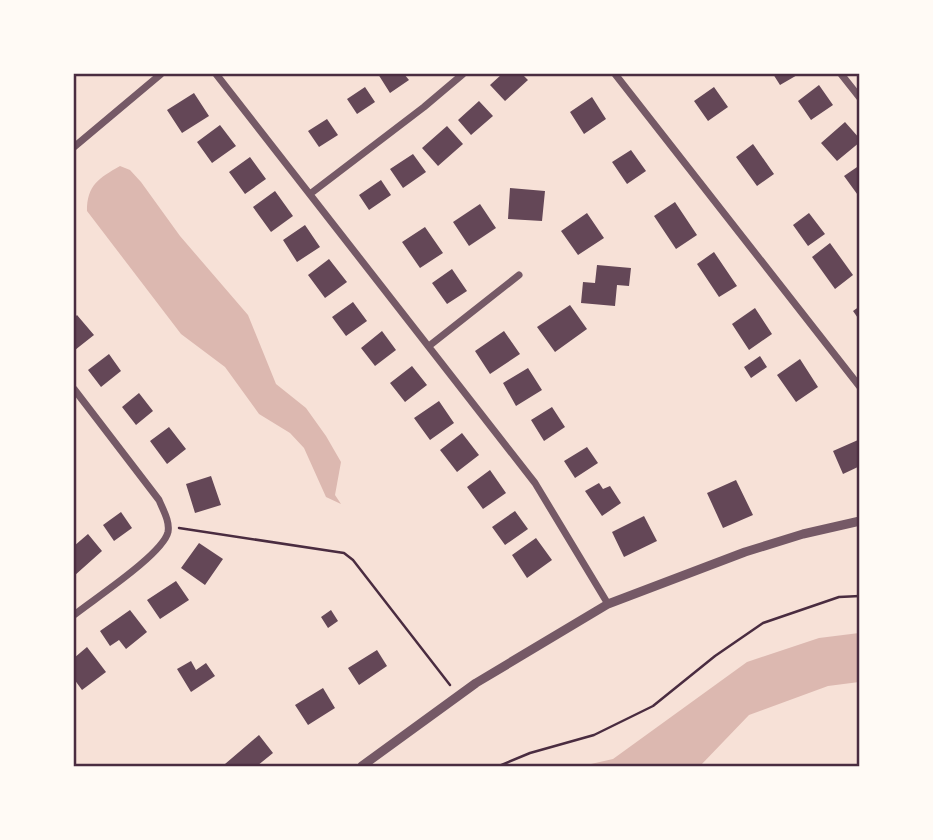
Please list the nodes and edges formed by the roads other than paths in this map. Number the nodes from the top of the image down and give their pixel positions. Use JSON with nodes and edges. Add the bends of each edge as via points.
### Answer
{"nodes":[{"id":1,"x":161,"y":74,"type":"edge"},
{"id":2,"x":216,"y":74,"type":"edge"},
{"id":3,"x":463,"y":74,"type":"edge"},
{"id":4,"x":615,"y":74,"type":"edge"},
{"id":5,"x":841,"y":74,"type":"edge"},
{"id":6,"x":859,"y":98,"type":"edge"},
{"id":7,"x":74,"y":147,"type":"edge"},
{"id":8,"x":310,"y":194,"type":"junction"},
{"id":9,"x":519,"y":275,"type":"dead end"},
{"id":10,"x":429,"y":346,"type":"junction"},
{"id":11,"x":859,"y":387,"type":"edge"},
{"id":12,"x":74,"y":391,"type":"edge"},
{"id":13,"x":859,"y":521,"type":"edge"},
{"id":14,"x":608,"y":604,"type":"junction"},
{"id":15,"x":74,"y":615,"type":"edge"},
{"id":16,"x":362,"y":766,"type":"edge"}],
"edges":[{"from":1,"to":7,"type":"street"},
{"from":2,"to":8,"type":"street"},
{"from":3,"to":8,"type":"street"},
{"from":4,"to":11,"type":"street"},
{"from":5,"to":6,"type":"street"},
{"from":8,"to":10,"type":"street"},
{"from":9,"to":10,"type":"street"},
{"from":10,"to":14,"type":"street","via":[[535,483]]},
{"from":12,"to":15,"type":"street","via":[[159,500],[169,530],[150,557]]},
{"from":13,"to":14,"type":"street","via":[[745,552]]},
{"from":14,"to":16,"type":"street","via":[[476,682]]}]}
